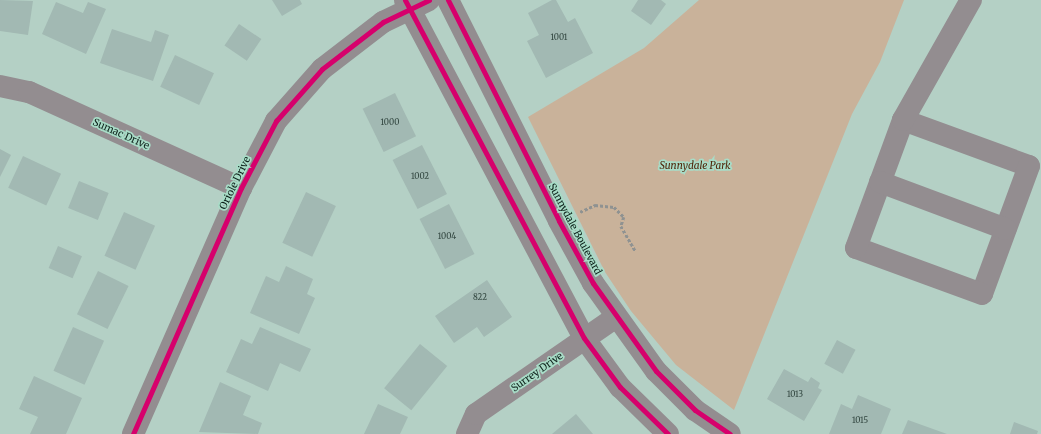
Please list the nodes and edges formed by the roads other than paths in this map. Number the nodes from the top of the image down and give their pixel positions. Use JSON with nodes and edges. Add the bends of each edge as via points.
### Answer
{"nodes":[{"id":1,"x":448,"y":0,"type":"edge"},
{"id":2,"x":971,"y":0,"type":"edge"},
{"id":3,"x":415,"y":3,"type":"edge"},
{"id":4,"x":0,"y":86,"type":"edge"},
{"id":5,"x":903,"y":120,"type":"junction"},
{"id":6,"x":880,"y":182,"type":"junction"},
{"id":7,"x":241,"y":188,"type":"junction"},
{"id":8,"x":1006,"y":229,"type":"junction"},
{"id":9,"x":616,"y":317,"type":"junction"},
{"id":10,"x":584,"y":338,"type":"junction"},
{"id":11,"x":132,"y":434,"type":"edge"},
{"id":12,"x":467,"y":434,"type":"edge"},
{"id":13,"x":668,"y":434,"type":"edge"},
{"id":14,"x":730,"y":434,"type":"edge"}],
"edges":[{"from":1,"to":9,"type":"street","name":"Sunnydale Boulevard","via":[[559,221]]},
{"from":2,"to":5,"type":"street"},
{"from":3,"to":7,"type":"street","name":"Oriole Drive","via":[[383,22],[322,69],[276,121]]},
{"from":3,"to":10,"type":"street"},
{"from":4,"to":7,"type":"street","name":"Sumac Drive","via":[[29,92]]},
{"from":5,"to":6,"type":"street"},
{"from":5,"to":8,"type":"street","via":[[1029,166]]},
{"from":6,"to":8,"type":"street"},
{"from":6,"to":8,"type":"street","via":[[856,248],[982,294]]},
{"from":7,"to":11,"type":"street","name":"Oriole Drive"},
{"from":9,"to":10,"type":"street","name":"Surrey Drive"},
{"from":9,"to":14,"type":"street","name":"Sunnydale Boulevard","via":[[675,391]]},
{"from":10,"to":12,"type":"street","name":"Surrey Drive","via":[[476,414]]},
{"from":10,"to":13,"type":"street","via":[[620,386]]}]}
